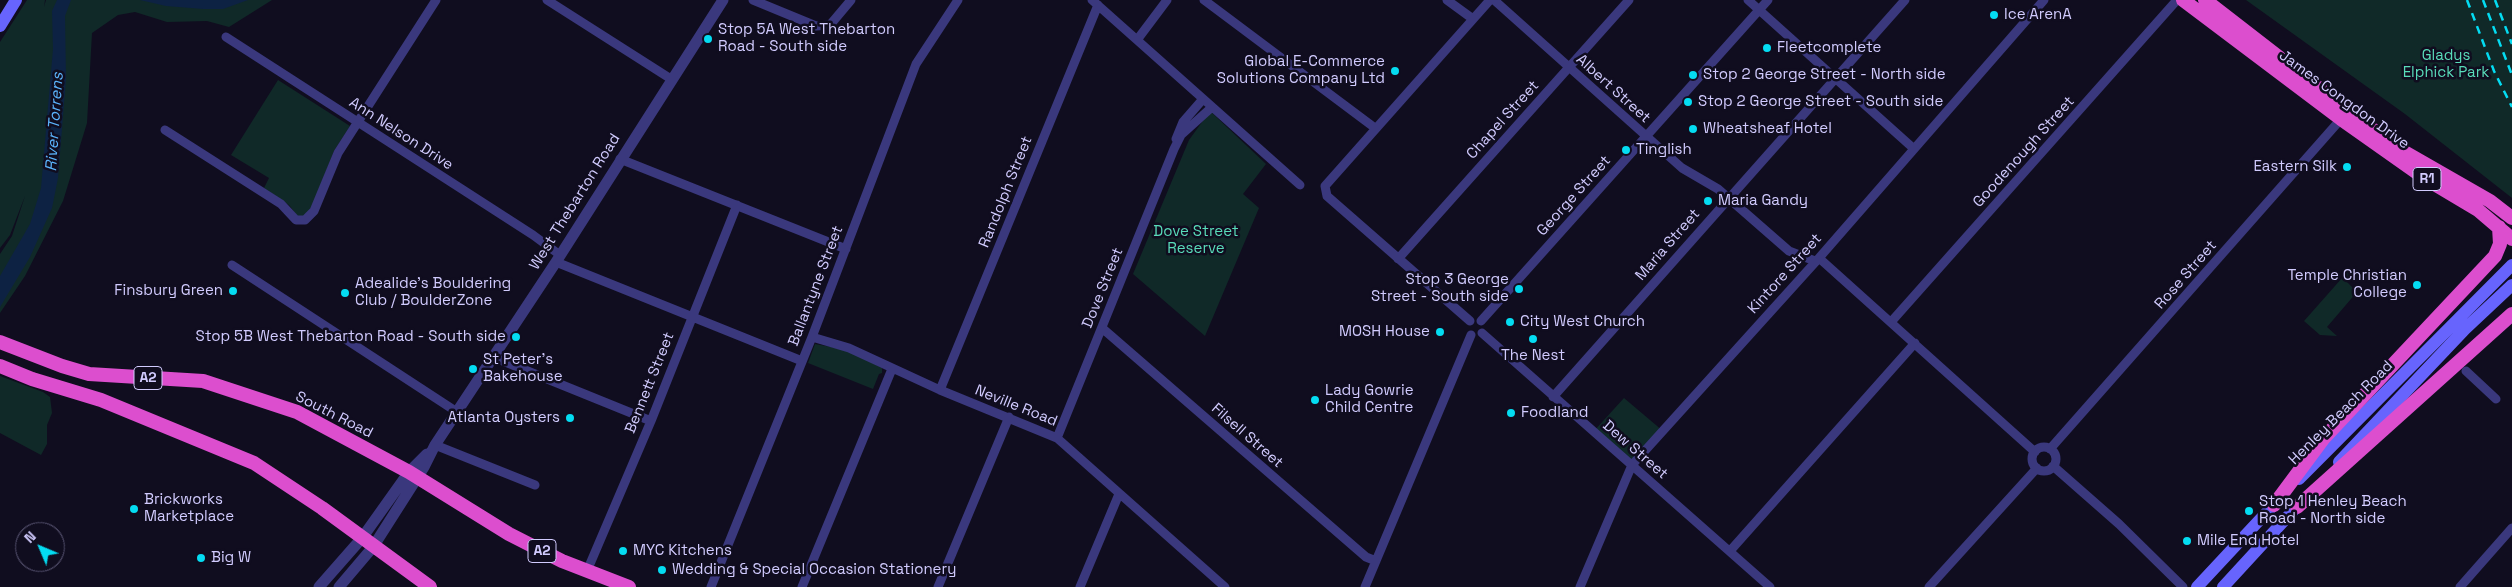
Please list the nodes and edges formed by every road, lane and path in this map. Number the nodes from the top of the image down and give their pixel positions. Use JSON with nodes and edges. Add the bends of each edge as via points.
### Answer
{"nodes":[{"id":1,"x":16,"y":0,"type":"edge"},
{"id":2,"x":436,"y":0,"type":"edge"},
{"id":3,"x":547,"y":0,"type":"edge"},
{"id":4,"x":753,"y":0,"type":"edge"},
{"id":5,"x":851,"y":0,"type":"edge"},
{"id":6,"x":958,"y":0,"type":"edge"},
{"id":7,"x":1167,"y":0,"type":"edge"},
{"id":8,"x":1204,"y":0,"type":"edge"},
{"id":9,"x":1447,"y":0,"type":"edge"},
{"id":10,"x":1492,"y":0,"type":"edge"},
{"id":11,"x":1630,"y":0,"type":"edge"},
{"id":12,"x":1748,"y":0,"type":"edge"},
{"id":13,"x":1768,"y":0,"type":"edge"},
{"id":14,"x":1905,"y":0,"type":"edge"},
{"id":15,"x":2044,"y":0,"type":"edge"},
{"id":16,"x":2177,"y":0,"type":"edge"},
{"id":17,"x":2183,"y":0,"type":"edge"},
{"id":18,"x":2205,"y":0,"type":"edge"},
{"id":19,"x":719,"y":1,"type":"edge"},
{"id":20,"x":1095,"y":2,"type":"edge"},
{"id":21,"x":1759,"y":10,"type":"junction"},
{"id":22,"x":1473,"y":19,"type":"junction"},
{"id":23,"x":0,"y":26,"type":"edge"},
{"id":24,"x":226,"y":37,"type":"dead end"},
{"id":25,"x":1137,"y":40,"type":"junction"},
{"id":26,"x":1568,"y":68,"type":"junction"},
{"id":27,"x":1837,"y":78,"type":"junction"},
{"id":28,"x":671,"y":79,"type":"junction"},
{"id":29,"x":1203,"y":99,"type":"junction"},
{"id":30,"x":1212,"y":108,"type":"junction"},
{"id":31,"x":2344,"y":115,"type":"junction"},
{"id":32,"x":357,"y":122,"type":"junction"},
{"id":33,"x":1375,"y":128,"type":"junction"},
{"id":34,"x":164,"y":130,"type":"dead end"},
{"id":35,"x":1646,"y":137,"type":"junction"},
{"id":36,"x":1913,"y":148,"type":"junction"},
{"id":37,"x":1174,"y":149,"type":"junction"},
{"id":38,"x":620,"y":159,"type":"junction"},
{"id":39,"x":1300,"y":186,"type":"dead end"},
{"id":40,"x":1728,"y":199,"type":"junction"},
{"id":41,"x":736,"y":205,"type":"junction"},
{"id":42,"x":2507,"y":220,"type":"edge"},
{"id":43,"x":2512,"y":239,"type":"edge"},
{"id":44,"x":846,"y":249,"type":"junction"},
{"id":45,"x":558,"y":258,"type":"junction"},
{"id":46,"x":1398,"y":259,"type":"junction"},
{"id":47,"x":1817,"y":259,"type":"junction"},
{"id":48,"x":232,"y":265,"type":"dead end"},
{"id":49,"x":2512,"y":265,"type":"edge"},
{"id":50,"x":2512,"y":285,"type":"edge"},
{"id":51,"x":2512,"y":314,"type":"edge"},
{"id":52,"x":691,"y":316,"type":"junction"},
{"id":53,"x":1470,"y":321,"type":"junction"},
{"id":54,"x":1481,"y":321,"type":"junction"},
{"id":55,"x":1891,"y":322,"type":"junction"},
{"id":56,"x":1102,"y":328,"type":"junction"},
{"id":57,"x":1482,"y":333,"type":"junction"},
{"id":58,"x":1471,"y":335,"type":"junction"},
{"id":59,"x":812,"y":337,"type":"junction"},
{"id":60,"x":0,"y":342,"type":"edge"},
{"id":61,"x":1915,"y":343,"type":"junction"},
{"id":62,"x":493,"y":357,"type":"junction"},
{"id":63,"x":802,"y":361,"type":"junction"},
{"id":64,"x":0,"y":366,"type":"edge"},
{"id":65,"x":892,"y":369,"type":"junction"},
{"id":66,"x":2466,"y":371,"type":"dead end"},
{"id":67,"x":940,"y":390,"type":"junction"},
{"id":68,"x":1553,"y":397,"type":"junction"},
{"id":69,"x":2496,"y":399,"type":"dead end"},
{"id":70,"x":457,"y":412,"type":"junction"},
{"id":71,"x":1009,"y":417,"type":"junction"},
{"id":72,"x":651,"y":421,"type":"junction"},
{"id":73,"x":1057,"y":438,"type":"junction"},
{"id":74,"x":435,"y":445,"type":"junction"},
{"id":75,"x":2050,"y":449,"type":"junction"},
{"id":76,"x":2034,"y":452,"type":"junction"},
{"id":77,"x":1632,"y":465,"type":"junction"},
{"id":78,"x":2053,"y":466,"type":"junction"},
{"id":79,"x":2037,"y":468,"type":"junction"},
{"id":80,"x":414,"y":475,"type":"junction"},
{"id":81,"x":535,"y":485,"type":"dead end"},
{"id":82,"x":1119,"y":494,"type":"junction"},
{"id":83,"x":2274,"y":504,"type":"junction"},
{"id":84,"x":2297,"y":507,"type":"junction"},
{"id":85,"x":2512,"y":528,"type":"edge"},
{"id":86,"x":367,"y":543,"type":"junction"},
{"id":87,"x":1730,"y":552,"type":"junction"},
{"id":88,"x":1376,"y":561,"type":"junction"},
{"id":89,"x":587,"y":570,"type":"junction"},
{"id":90,"x":319,"y":587,"type":"edge"},
{"id":91,"x":339,"y":587,"type":"edge"},
{"id":92,"x":430,"y":587,"type":"edge"},
{"id":93,"x":629,"y":587,"type":"edge"},
{"id":94,"x":711,"y":587,"type":"edge"},
{"id":95,"x":802,"y":587,"type":"edge"},
{"id":96,"x":938,"y":587,"type":"edge"},
{"id":97,"x":1080,"y":587,"type":"edge"},
{"id":98,"x":1224,"y":587,"type":"edge"},
{"id":99,"x":1366,"y":587,"type":"edge"},
{"id":100,"x":1580,"y":587,"type":"edge"},
{"id":101,"x":1770,"y":587,"type":"edge"},
{"id":102,"x":1929,"y":587,"type":"edge"},
{"id":103,"x":2184,"y":587,"type":"edge"},
{"id":104,"x":2197,"y":587,"type":"edge"},
{"id":105,"x":2223,"y":587,"type":"edge"},
{"id":106,"x":2460,"y":587,"type":"edge"}],
"edges":[{"from":1,"to":23,"type":"main road"},
{"from":2,"to":32,"type":"street"},
{"from":3,"to":28,"type":"street"},
{"from":4,"to":5,"type":"street","via":[[816,26],[830,25]]},
{"from":6,"to":44,"type":"street","name":"Ballantyne Street","via":[[916,64]]},
{"from":7,"to":25,"type":"street"},
{"from":8,"to":33,"type":"street"},
{"from":9,"to":22,"type":"street"},
{"from":10,"to":22,"type":"street"},
{"from":10,"to":26,"type":"street","name":"Albert Street"},
{"from":11,"to":26,"type":"street","name":"Chapel Street"},
{"from":12,"to":21,"type":"street"},
{"from":13,"to":21,"type":"street","name":"George Street"},
{"from":14,"to":27,"type":"street","name":"Maria Street"},
{"from":15,"to":36,"type":"street","name":"Kintore Street"},
{"from":16,"to":55,"type":"street","name":"Goodenough Street"},
{"from":17,"to":31,"type":"highway","name":"James Congdon Drive","number":"R1"},
{"from":18,"to":31,"type":"highway","name":"James Congdon Drive","number":"R1"},
{"from":19,"to":28,"type":"street","name":"West Thebarton Road"},
{"from":20,"to":25,"type":"street"},
{"from":20,"to":67,"type":"street","name":"Randolph Street"},
{"from":21,"to":27,"type":"street"},
{"from":21,"to":35,"type":"street","name":"George Street"},
{"from":22,"to":33,"type":"street"},
{"from":24,"to":32,"type":"street","name":"Ann Nelson Drive"},
{"from":25,"to":29,"type":"street"},
{"from":26,"to":35,"type":"street","name":"Albert Street"},
{"from":26,"to":46,"type":"street","name":"Chapel Street"},
{"from":27,"to":36,"type":"street"},
{"from":27,"to":40,"type":"street","name":"Maria Street"},
{"from":28,"to":38,"type":"street","name":"West Thebarton Road"},
{"from":29,"to":30,"type":"street"},
{"from":29,"to":37,"type":"street","name":"Dove Street","via":[[1183,122]]},
{"from":30,"to":37,"type":"street","name":"Dove Street","via":[[1181,135]]},
{"from":30,"to":39,"type":"street"},
{"from":31,"to":42,"type":"highway","name":"James Congdon Drive","number":"R1","via":[[2410,168],[2478,210]]},
{"from":31,"to":75,"type":"street","name":"Rose Street"},
{"from":32,"to":34,"type":"street","via":[[338,152],[314,210],[309,218],[300,221],[281,204]]},
{"from":32,"to":45,"type":"street","name":"Ann Nelson Drive","via":[[532,235]]},
{"from":33,"to":46,"type":"street","via":[[1328,182],[1326,192]]},
{"from":35,"to":40,"type":"street","name":"Albert Street","via":[[1682,168]]},
{"from":35,"to":54,"type":"street","name":"George Street"},
{"from":36,"to":47,"type":"street","name":"Kintore Street"},
{"from":37,"to":56,"type":"street","name":"Dove Street"},
{"from":38,"to":41,"type":"street"},
{"from":38,"to":45,"type":"street","name":"West Thebarton Road"},
{"from":40,"to":47,"type":"street","name":"Albert Street","via":[[1789,252]]},
{"from":40,"to":68,"type":"street","name":"Maria Street"},
{"from":41,"to":44,"type":"street"},
{"from":41,"to":52,"type":"street","name":"Bennett Street"},
{"from":42,"to":43,"type":"highway","name":"James Congdon Drive","number":"R1"},
{"from":42,"to":83,"type":"highway","via":[[2496,256],[2323,438]]},
{"from":44,"to":59,"type":"street","name":"Ballantyne Street"},
{"from":45,"to":52,"type":"street","name":"Ann Nelson Drive"},
{"from":45,"to":62,"type":"street","name":"West Thebarton Road"},
{"from":46,"to":53,"type":"street"},
{"from":47,"to":55,"type":"street"},
{"from":47,"to":77,"type":"street","name":"Kintore Street"},
{"from":48,"to":70,"type":"street"},
{"from":49,"to":83,"type":"main road","name":"Henley Beach Road"},
{"from":50,"to":84,"type":"main road","name":"Henley Beach Road","via":[[2465,329]]},
{"from":51,"to":84,"type":"highway"},
{"from":52,"to":63,"type":"street","name":"Ann Nelson Drive"},
{"from":52,"to":72,"type":"street","name":"Bennett Street"},
{"from":53,"to":54,"type":"street"},
{"from":53,"to":58,"type":"street","via":[[1467,328]]},
{"from":54,"to":57,"type":"street","via":[[1484,325]]},
{"from":55,"to":61,"type":"street"},
{"from":56,"to":73,"type":"street","name":"Dove Street"},
{"from":56,"to":88,"type":"street","name":"Filsell Street","via":[[1366,557]]},
{"from":57,"to":58,"type":"street"},
{"from":57,"to":68,"type":"street","name":"Dew Street"},
{"from":58,"to":88,"type":"street"},
{"from":59,"to":63,"type":"street","name":"Ballantyne Street"},
{"from":59,"to":65,"type":"street","name":"Neville Road","via":[[849,348]]},
{"from":60,"to":80,"type":"highway","name":"South Road","number":"A2","via":[[89,374],[203,381],[297,412]]},
{"from":61,"to":76,"type":"street"},
{"from":61,"to":87,"type":"street"},
{"from":62,"to":70,"type":"street","name":"West Thebarton Road"},
{"from":62,"to":72,"type":"street"},
{"from":63,"to":94,"type":"street","name":"Ballantyne Street"},
{"from":64,"to":86,"type":"highway","number":"A2","via":[[102,400],[254,463],[322,508]]},
{"from":65,"to":67,"type":"street","name":"Neville Road"},
{"from":65,"to":95,"type":"street"},
{"from":66,"to":69,"type":"street"},
{"from":67,"to":71,"type":"street","name":"Neville Road"},
{"from":68,"to":77,"type":"street","name":"Dew Street"},
{"from":70,"to":74,"type":"street","name":"West Thebarton Road"},
{"from":71,"to":73,"type":"street","name":"Neville Road"},
{"from":71,"to":96,"type":"street"},
{"from":72,"to":89,"type":"street","name":"Bennett Street"},
{"from":73,"to":82,"type":"street","name":"Neville Road"},
{"from":74,"to":80,"type":"street","name":"West Thebarton Road"},
{"from":74,"to":81,"type":"street"},
{"from":75,"to":76,"type":"street","via":[[2041,447]]},
{"from":75,"to":78,"type":"street","via":[[2056,456]]},
{"from":76,"to":79,"type":"street","via":[[2032,460]]},
{"from":77,"to":87,"type":"street","name":"Dew Street"},
{"from":77,"to":100,"type":"street","name":"Kintore Street"},
{"from":78,"to":79,"type":"street","via":[[2044,470]]},
{"from":78,"to":103,"type":"street"},
{"from":79,"to":102,"type":"street"},
{"from":80,"to":86,"type":"street","name":"West Thebarton Road"},
{"from":80,"to":89,"type":"highway","name":"South Road","number":"A2","via":[[509,534]]},
{"from":82,"to":97,"type":"street"},
{"from":82,"to":98,"type":"street","name":"Neville Road"},
{"from":83,"to":104,"type":"main road","name":"Henley Beach Road"},
{"from":84,"to":105,"type":"main road","name":"Henley Beach Road"},
{"from":85,"to":106,"type":"street"},
{"from":86,"to":90,"type":"street"},
{"from":86,"to":91,"type":"street"},
{"from":86,"to":92,"type":"highway","number":"A2"},
{"from":87,"to":101,"type":"street","name":"Dew Street"},
{"from":88,"to":99,"type":"street"},
{"from":89,"to":93,"type":"highway","name":"South Road","number":"A2"}]}
